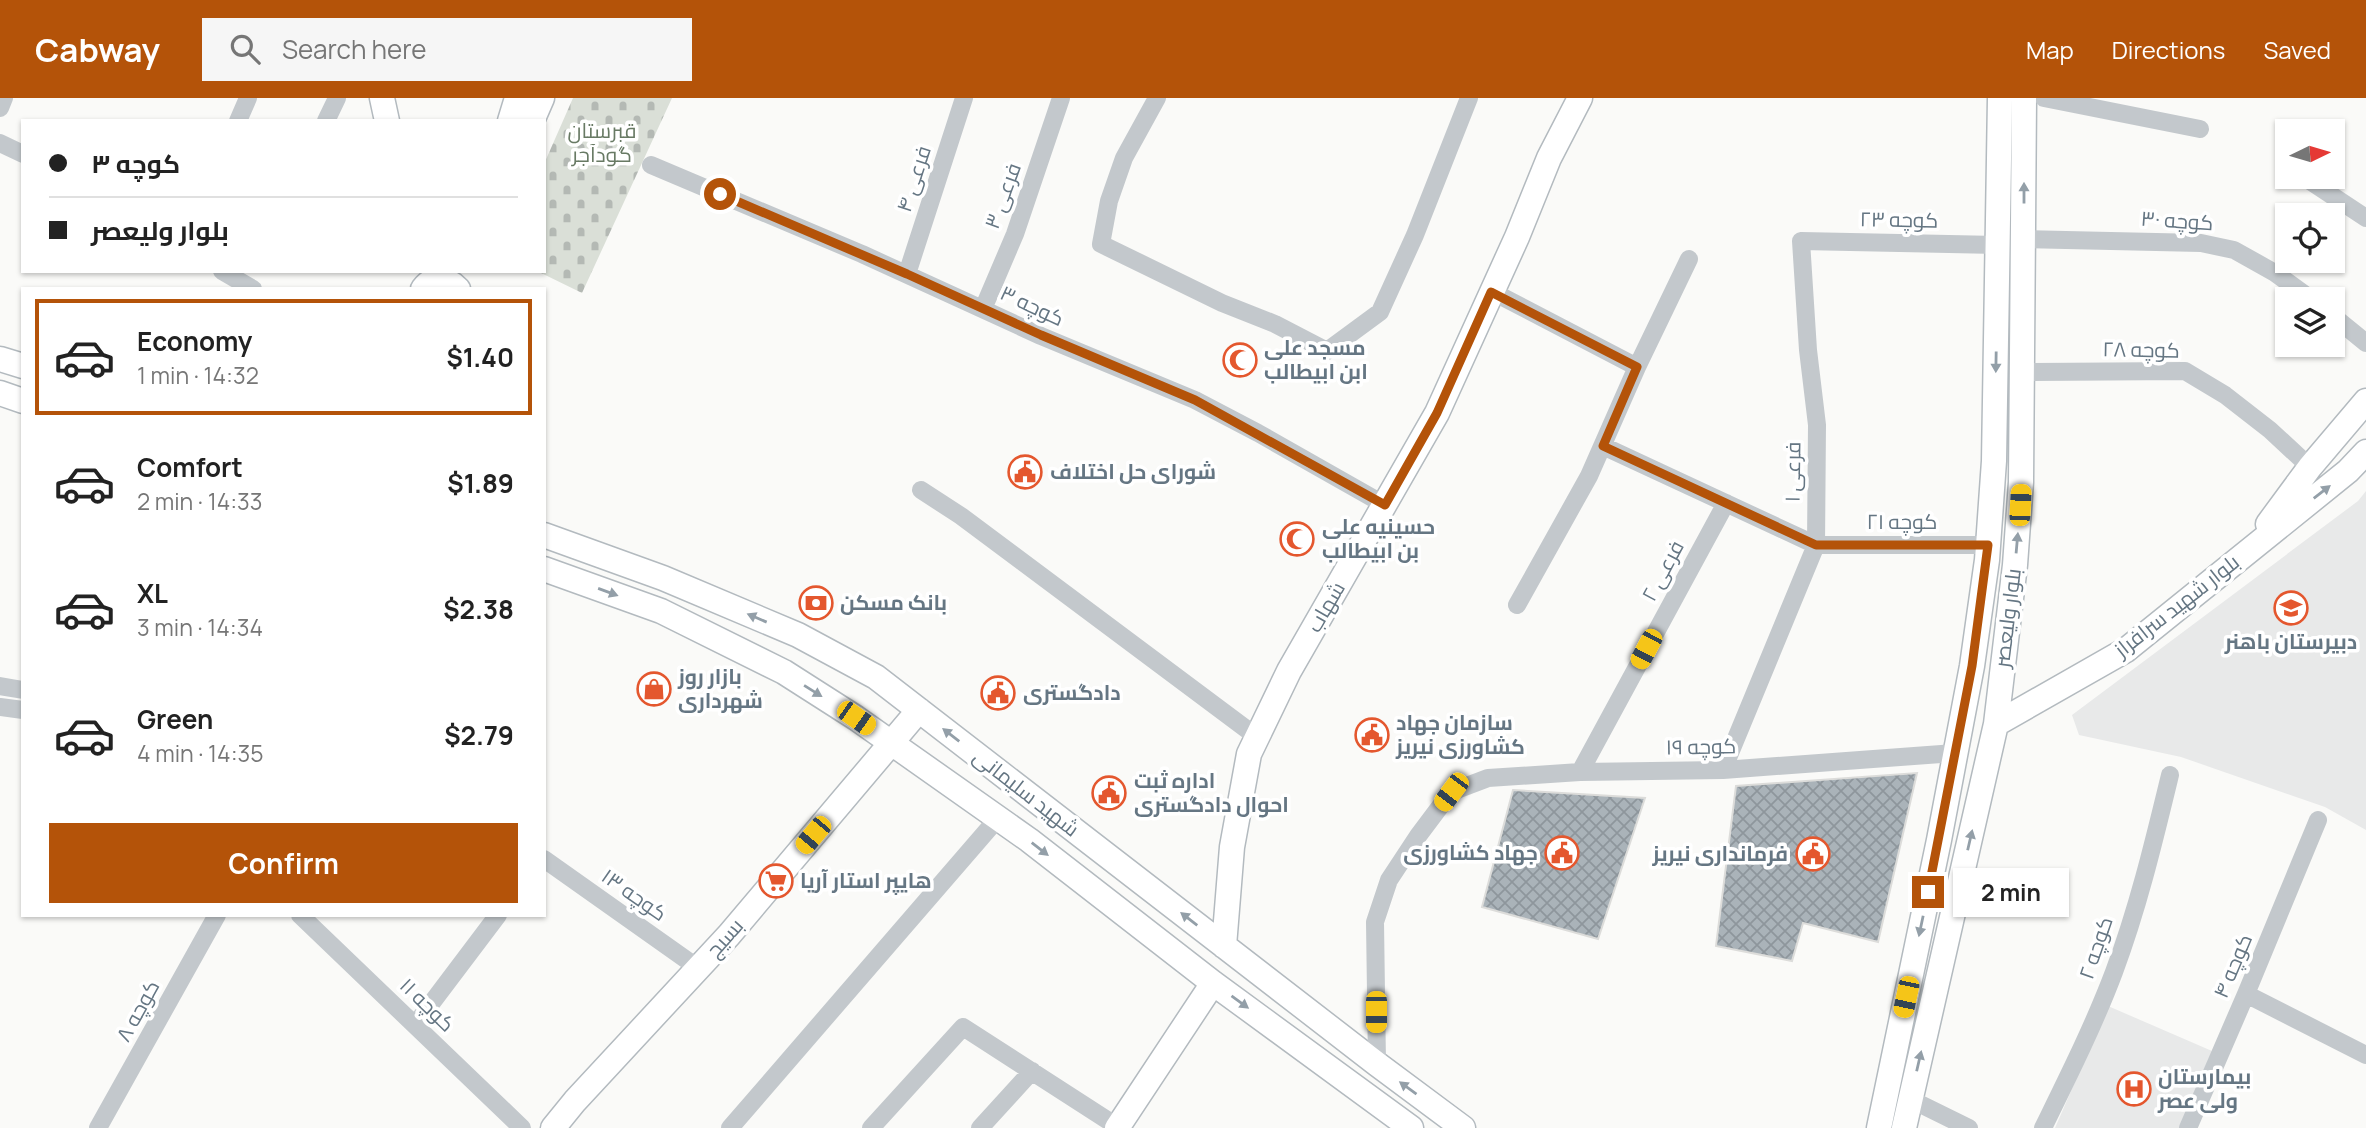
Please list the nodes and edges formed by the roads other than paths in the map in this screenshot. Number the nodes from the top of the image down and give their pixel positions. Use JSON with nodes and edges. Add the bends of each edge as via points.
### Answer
{"nodes":[{"id":1,"x":4,"y":98,"type":"edge"},
{"id":2,"x":248,"y":98,"type":"edge"},
{"id":3,"x":337,"y":98,"type":"edge"},
{"id":4,"x":382,"y":98,"type":"edge"},
{"id":5,"x":517,"y":98,"type":"edge"},
{"id":6,"x":542,"y":98,"type":"edge"},
{"id":7,"x":964,"y":98,"type":"edge"},
{"id":8,"x":1061,"y":98,"type":"edge"},
{"id":9,"x":1157,"y":98,"type":"edge"},
{"id":10,"x":1469,"y":98,"type":"edge"},
{"id":11,"x":1580,"y":98,"type":"edge"},
{"id":12,"x":2000,"y":98,"type":"edge"},
{"id":13,"x":2024,"y":98,"type":"edge"},
{"id":14,"x":2044,"y":98,"type":"edge"},
{"id":15,"x":0,"y":108,"type":"edge"},
{"id":16,"x":239,"y":119,"type":"edge"},
{"id":17,"x":327,"y":119,"type":"edge"},
{"id":18,"x":387,"y":119,"type":"edge"},
{"id":19,"x":511,"y":119,"type":"edge"},
{"id":20,"x":533,"y":119,"type":"edge"},
{"id":21,"x":2200,"y":129,"type":"dead end"},
{"id":22,"x":0,"y":144,"type":"edge"},
{"id":23,"x":21,"y":153,"type":"edge"},
{"id":24,"x":651,"y":165,"type":"dead end"},
{"id":25,"x":2322,"y":189,"type":"edge"},
{"id":26,"x":2366,"y":218,"type":"edge"},
{"id":27,"x":2024,"y":239,"type":"junction"},
{"id":28,"x":1801,"y":241,"type":"joint"},
{"id":29,"x":1998,"y":245,"type":"junction"},
{"id":30,"x":1689,"y":259,"type":"dead end"},
{"id":31,"x":225,"y":273,"type":"edge"},
{"id":32,"x":907,"y":274,"type":"junction"},
{"id":33,"x":455,"y":280,"type":"edge"},
{"id":34,"x":423,"y":282,"type":"edge"},
{"id":35,"x":250,"y":287,"type":"edge"},
{"id":36,"x":2294,"y":287,"type":"edge"},
{"id":37,"x":1491,"y":292,"type":"junction"},
{"id":38,"x":983,"y":309,"type":"junction"},
{"id":39,"x":2024,"y":309,"type":"junction"},
{"id":40,"x":1997,"y":310,"type":"junction"},
{"id":41,"x":2345,"y":326,"type":"edge"},
{"id":42,"x":2366,"y":343,"type":"edge"},
{"id":43,"x":0,"y":359,"type":"edge"},
{"id":44,"x":21,"y":365,"type":"edge"},
{"id":45,"x":1637,"y":367,"type":"junction"},
{"id":46,"x":2022,"y":372,"type":"junction"},
{"id":47,"x":0,"y":393,"type":"edge"},
{"id":48,"x":21,"y":400,"type":"edge"},
{"id":49,"x":2366,"y":401,"type":"edge"},
{"id":50,"x":1603,"y":446,"type":"junction"},
{"id":51,"x":2366,"y":452,"type":"edge"},
{"id":52,"x":2310,"y":467,"type":"junction"},
{"id":53,"x":921,"y":490,"type":"dead end"},
{"id":54,"x":1726,"y":503,"type":"junction"},
{"id":55,"x":1385,"y":505,"type":"junction"},
{"id":56,"x":546,"y":536,"type":"edge"},
{"id":57,"x":1816,"y":545,"type":"junction"},
{"id":58,"x":1988,"y":545,"type":"junction"},
{"id":59,"x":2249,"y":550,"type":"junction"},
{"id":60,"x":546,"y":570,"type":"edge"},
{"id":61,"x":1517,"y":606,"type":"dead end"},
{"id":62,"x":0,"y":686,"type":"edge"},
{"id":63,"x":21,"y":690,"type":"edge"},
{"id":64,"x":0,"y":707,"type":"edge"},
{"id":65,"x":21,"y":710,"type":"edge"},
{"id":66,"x":919,"y":710,"type":"junction"},
{"id":67,"x":1996,"y":724,"type":"junction"},
{"id":68,"x":1257,"y":737,"type":"junction"},
{"id":69,"x":891,"y":743,"type":"junction"},
{"id":70,"x":1955,"y":754,"type":"junction"},
{"id":71,"x":1723,"y":770,"type":"junction"},
{"id":72,"x":1580,"y":772,"type":"junction"},
{"id":73,"x":2170,"y":775,"type":"dead end"},
{"id":74,"x":998,"y":818,"type":"junction"},
{"id":75,"x":2318,"y":820,"type":"dead end"},
{"id":76,"x":546,"y":860,"type":"edge"},
{"id":77,"x":216,"y":917,"type":"edge"},
{"id":78,"x":302,"y":917,"type":"edge"},
{"id":79,"x":496,"y":917,"type":"edge"},
{"id":80,"x":1224,"y":946,"type":"junction"},
{"id":81,"x":698,"y":968,"type":"junction"},
{"id":82,"x":1213,"y":983,"type":"junction"},
{"id":83,"x":2246,"y":994,"type":"junction"},
{"id":84,"x":415,"y":1025,"type":"junction"},
{"id":85,"x":2366,"y":1055,"type":"edge"},
{"id":86,"x":1377,"y":1065,"type":"junction"},
{"id":87,"x":1032,"y":1071,"type":"junction"},
{"id":88,"x":1358,"y":1090,"type":"junction"},
{"id":89,"x":1910,"y":1099,"type":"junction"},
{"id":90,"x":98,"y":1128,"type":"edge"},
{"id":91,"x":522,"y":1128,"type":"edge"},
{"id":92,"x":553,"y":1128,"type":"edge"},
{"id":93,"x":730,"y":1128,"type":"edge"},
{"id":94,"x":871,"y":1128,"type":"edge"},
{"id":95,"x":980,"y":1128,"type":"edge"},
{"id":96,"x":1118,"y":1128,"type":"edge"},
{"id":97,"x":1411,"y":1128,"type":"edge"},
{"id":98,"x":1463,"y":1128,"type":"edge"},
{"id":99,"x":1879,"y":1128,"type":"edge"},
{"id":100,"x":1904,"y":1128,"type":"edge"},
{"id":101,"x":1969,"y":1128,"type":"edge"},
{"id":102,"x":2043,"y":1128,"type":"edge"},
{"id":103,"x":2188,"y":1128,"type":"edge"}],
"edges":[{"from":1,"to":15,"type":"street"},
{"from":2,"to":16,"type":"street"},
{"from":3,"to":17,"type":"street"},
{"from":4,"to":18,"type":"main road"},
{"from":5,"to":19,"type":"main road"},
{"from":6,"to":20,"type":"main road"},
{"from":7,"to":32,"type":"street","name":"فرعی ۴"},
{"from":8,"to":38,"type":"street","name":"فرعی ۳","via":[[1015,234]]},
{"from":9,"to":10,"type":"street","via":[[1124,158],[1101,244],[1327,351],[1380,312]]},
{"from":11,"to":37,"type":"main road","name":"شهاب"},
{"from":12,"to":29,"type":"main road","name":"بلوار ولیعصر"},
{"from":27,"to":13,"type":"main road","name":"بلوار ولیعصر","one_way":true},
{"from":14,"to":21,"type":"street"},
{"from":22,"to":23,"type":"street"},
{"from":24,"to":32,"type":"street","name":"کوچه ۳"},
{"from":25,"to":26,"type":"street"},
{"from":27,"to":36,"type":"street","name":"کوچه ۳۰","via":[[2202,243],[2234,250]]},
{"from":27,"to":39,"type":"main road","name":"بلوار ولیعصر"},
{"from":28,"to":29,"type":"street","name":"کوچه ۲۳"},
{"from":28,"to":57,"type":"street","name":"فرعی ۱","via":[[1817,425]]},
{"from":29,"to":40,"type":"main road","name":"بلوار ولیعصر"},
{"from":30,"to":45,"type":"street"},
{"from":31,"to":35,"type":"street"},
{"from":32,"to":38,"type":"street","name":"کوچه ۳"},
{"from":33,"to":34,"type":"main road"},
{"from":37,"to":45,"type":"street"},
{"from":37,"to":55,"type":"main road","name":"شهاب","via":[[1437,413]]},
{"from":38,"to":55,"type":"street","name":"کوچه ۳","via":[[1195,400]]},
{"from":39,"to":40,"type":"main road"},
{"from":39,"to":46,"type":"main road","name":"بلوار ولیعصر"},
{"from":40,"to":58,"type":"main road","name":"بلوار ولیعصر","one_way":true},
{"from":41,"to":42,"type":"street"},
{"from":43,"to":44,"type":"main road"},
{"from":45,"to":50,"type":"street"},
{"from":46,"to":52,"type":"street","name":"کوچه ۲۸","via":[[2185,371],[2270,430]]},
{"from":67,"to":46,"type":"main road","name":"بلوار ولیعصر","one_way":true,"via":[[2020,505]]},
{"from":47,"to":48,"type":"main road"},
{"from":49,"to":52,"type":"main road","name":"بلوار شهید سرافراز"},
{"from":50,"to":54,"type":"street"},
{"from":50,"to":61,"type":"street"},
{"from":59,"to":51,"type":"main road","name":"بلوار شهید سرافراز","one_way":true},
{"from":52,"to":59,"type":"main road","name":"بلوار شهید سرافراز"},
{"from":53,"to":68,"type":"street"},
{"from":54,"to":57,"type":"street"},
{"from":54,"to":72,"type":"street","name":"فرعی ۲"},
{"from":55,"to":68,"type":"main road","name":"شهاب","via":[[1289,671]]},
{"from":66,"to":56,"type":"main road","name":"شهید سلیمانی","one_way":true,"via":[[876,677],[798,635],[663,578]]},
{"from":57,"to":58,"type":"street","name":"کوچه ۲۱"},
{"from":57,"to":71,"type":"street","name":"فرعی ۱"},
{"from":58,"to":70,"type":"main road","name":"بلوار ولیعصر"},
{"from":59,"to":67,"type":"main road","name":"بلوار شهید سرافراز","via":[[2126,650]]},
{"from":60,"to":69,"type":"main road","name":"شهید سلیمانی","one_way":true,"via":[[662,611],[784,672]]},
{"from":62,"to":63,"type":"street"},
{"from":64,"to":65,"type":"street"},
{"from":66,"to":69,"type":"main road","name":"بسیج"},
{"from":80,"to":66,"type":"main road","name":"شهید سلیمانی","one_way":true},
{"from":89,"to":67,"type":"main road","name":"بلوار ولیعصر","one_way":true},
{"from":68,"to":80,"type":"main road","name":"شهاب","via":[[1249,754],[1232,847]]},
{"from":69,"to":74,"type":"main road","name":"شهید سلیمانی"},
{"from":69,"to":81,"type":"main road","name":"بسیج"},
{"from":70,"to":71,"type":"street","name":"کوچه ۱۹"},
{"from":70,"to":99,"type":"main road","name":"بلوار ولیعصر","one_way":true},
{"from":71,"to":72,"type":"street","name":"کوچه ۱۹"},
{"from":72,"to":86,"type":"street","name":"کوچه ۱۹","via":[[1488,778],[1451,792],[1418,836],[1389,880],[1376,922]]},
{"from":73,"to":102,"type":"street","name":"کوچه ۲","via":[[2114,972]]},
{"from":74,"to":82,"type":"main road","name":"شهید سلیمانی","one_way":true},
{"from":74,"to":93,"type":"street"},
{"from":75,"to":83,"type":"street","name":"کوچه ۴"},
{"from":76,"to":81,"type":"street","name":"کوچه ۱۳"},
{"from":77,"to":90,"type":"street","name":"کوچه ۸"},
{"from":78,"to":84,"type":"street","name":"کوچه ۱۱"},
{"from":79,"to":84,"type":"street"},
{"from":80,"to":86,"type":"main road","name":"شهید سلیمانی"},
{"from":81,"to":92,"type":"main road","name":"بسیج"},
{"from":82,"to":88,"type":"main road","name":"شهید سلیمانی","one_way":true},
{"from":82,"to":96,"type":"main road"},
{"from":83,"to":85,"type":"street"},
{"from":83,"to":103,"type":"street","name":"کوچه ۴"},
{"from":84,"to":91,"type":"street","name":"کوچه ۱۱"},
{"from":86,"to":88,"type":"main road"},
{"from":98,"to":86,"type":"main road","name":"شهید سلیمانی","one_way":true},
{"from":87,"to":94,"type":"street","via":[[963,1027]]},
{"from":87,"to":95,"type":"street"},
{"from":87,"to":96,"type":"street"},
{"from":88,"to":97,"type":"main road","name":"شهید سلیمانی"},
{"from":89,"to":100,"type":"main road","name":"بلوار ولیعصر"},
{"from":89,"to":101,"type":"street"}]}
